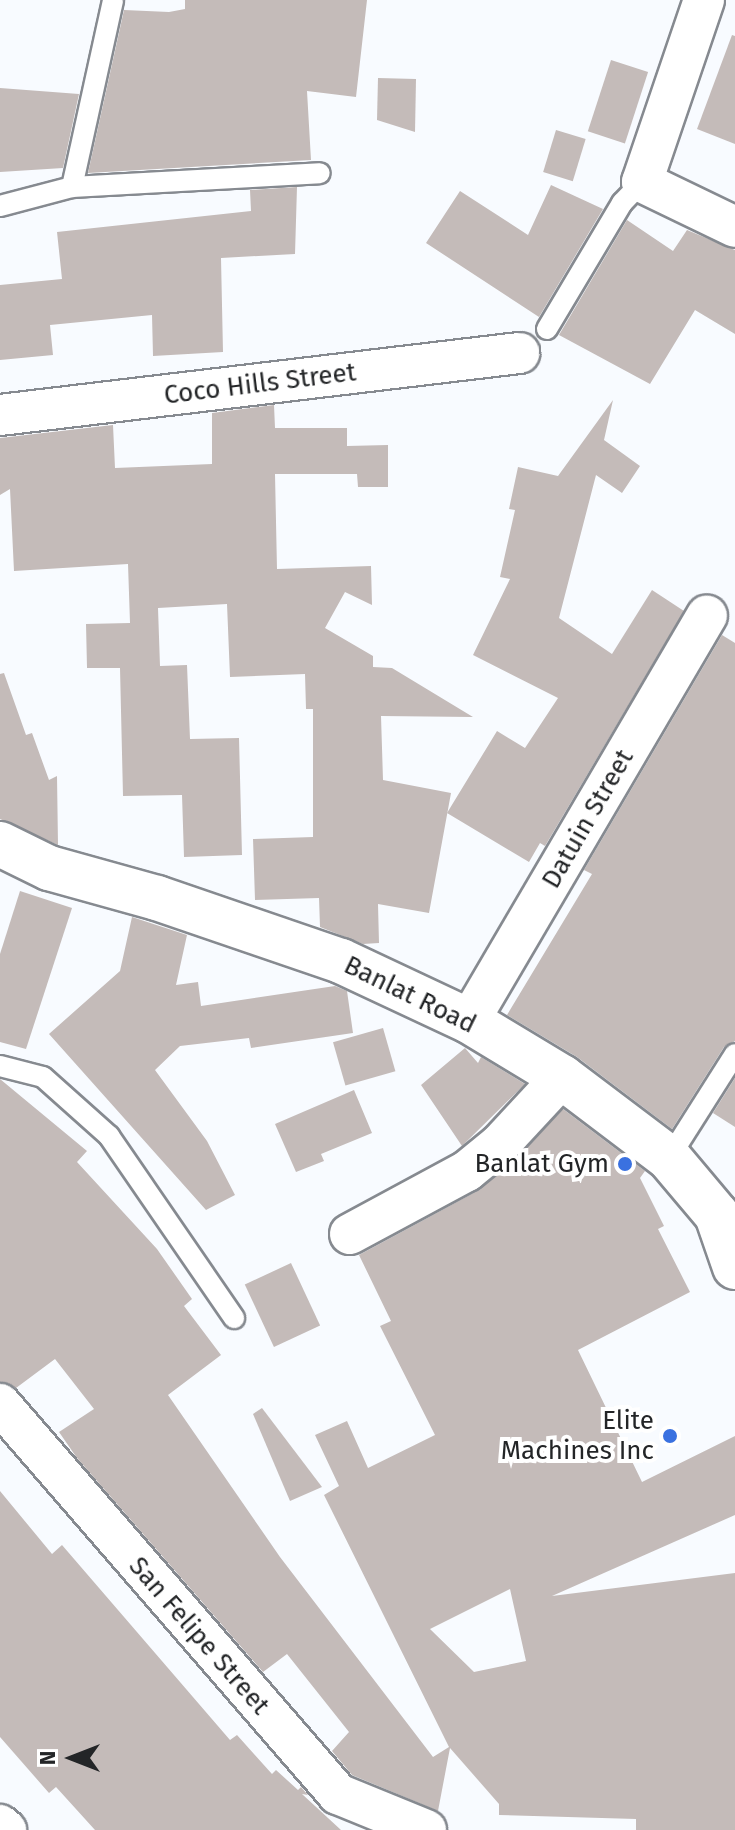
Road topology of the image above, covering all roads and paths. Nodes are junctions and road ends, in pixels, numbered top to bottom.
1 (113, 0) edge
2 (704, 0) edge
3 (320, 173) dead end
4 (642, 182) junction
5 (72, 187) junction
6 (0, 206) edge
7 (735, 227) edge
8 (533, 341) joint
9 (0, 415) edge
10 (707, 616) dead end
11 (0, 844) edge
12 (469, 1021) junction
13 (735, 1054) edge
14 (0, 1066) edge
15 (562, 1077) junction
16 (669, 1158) junction
17 (350, 1234) dead end
18 (735, 1267) edge
19 (234, 1318) dead end
20 (0, 1404) edge
21 (0, 1825) edge
22 (6, 1830) edge
23 (426, 1830) edge

1 - 5 lane
2 - 4 street
3 - 5 lane
4 - 7 street
4 - 8 lane
5 - 6 lane
8 - 9 street, Coco Hills Street
10 - 12 street, Datuin Street
11 - 12 street, Banlat Road
12 - 15 street, Banlat Road
13 - 16 lane
14 - 19 lane
15 - 16 street, Banlat Road
15 - 17 street
16 - 18 street, Banlat Road
20 - 23 street, San Felipe Street
21 - 22 street

